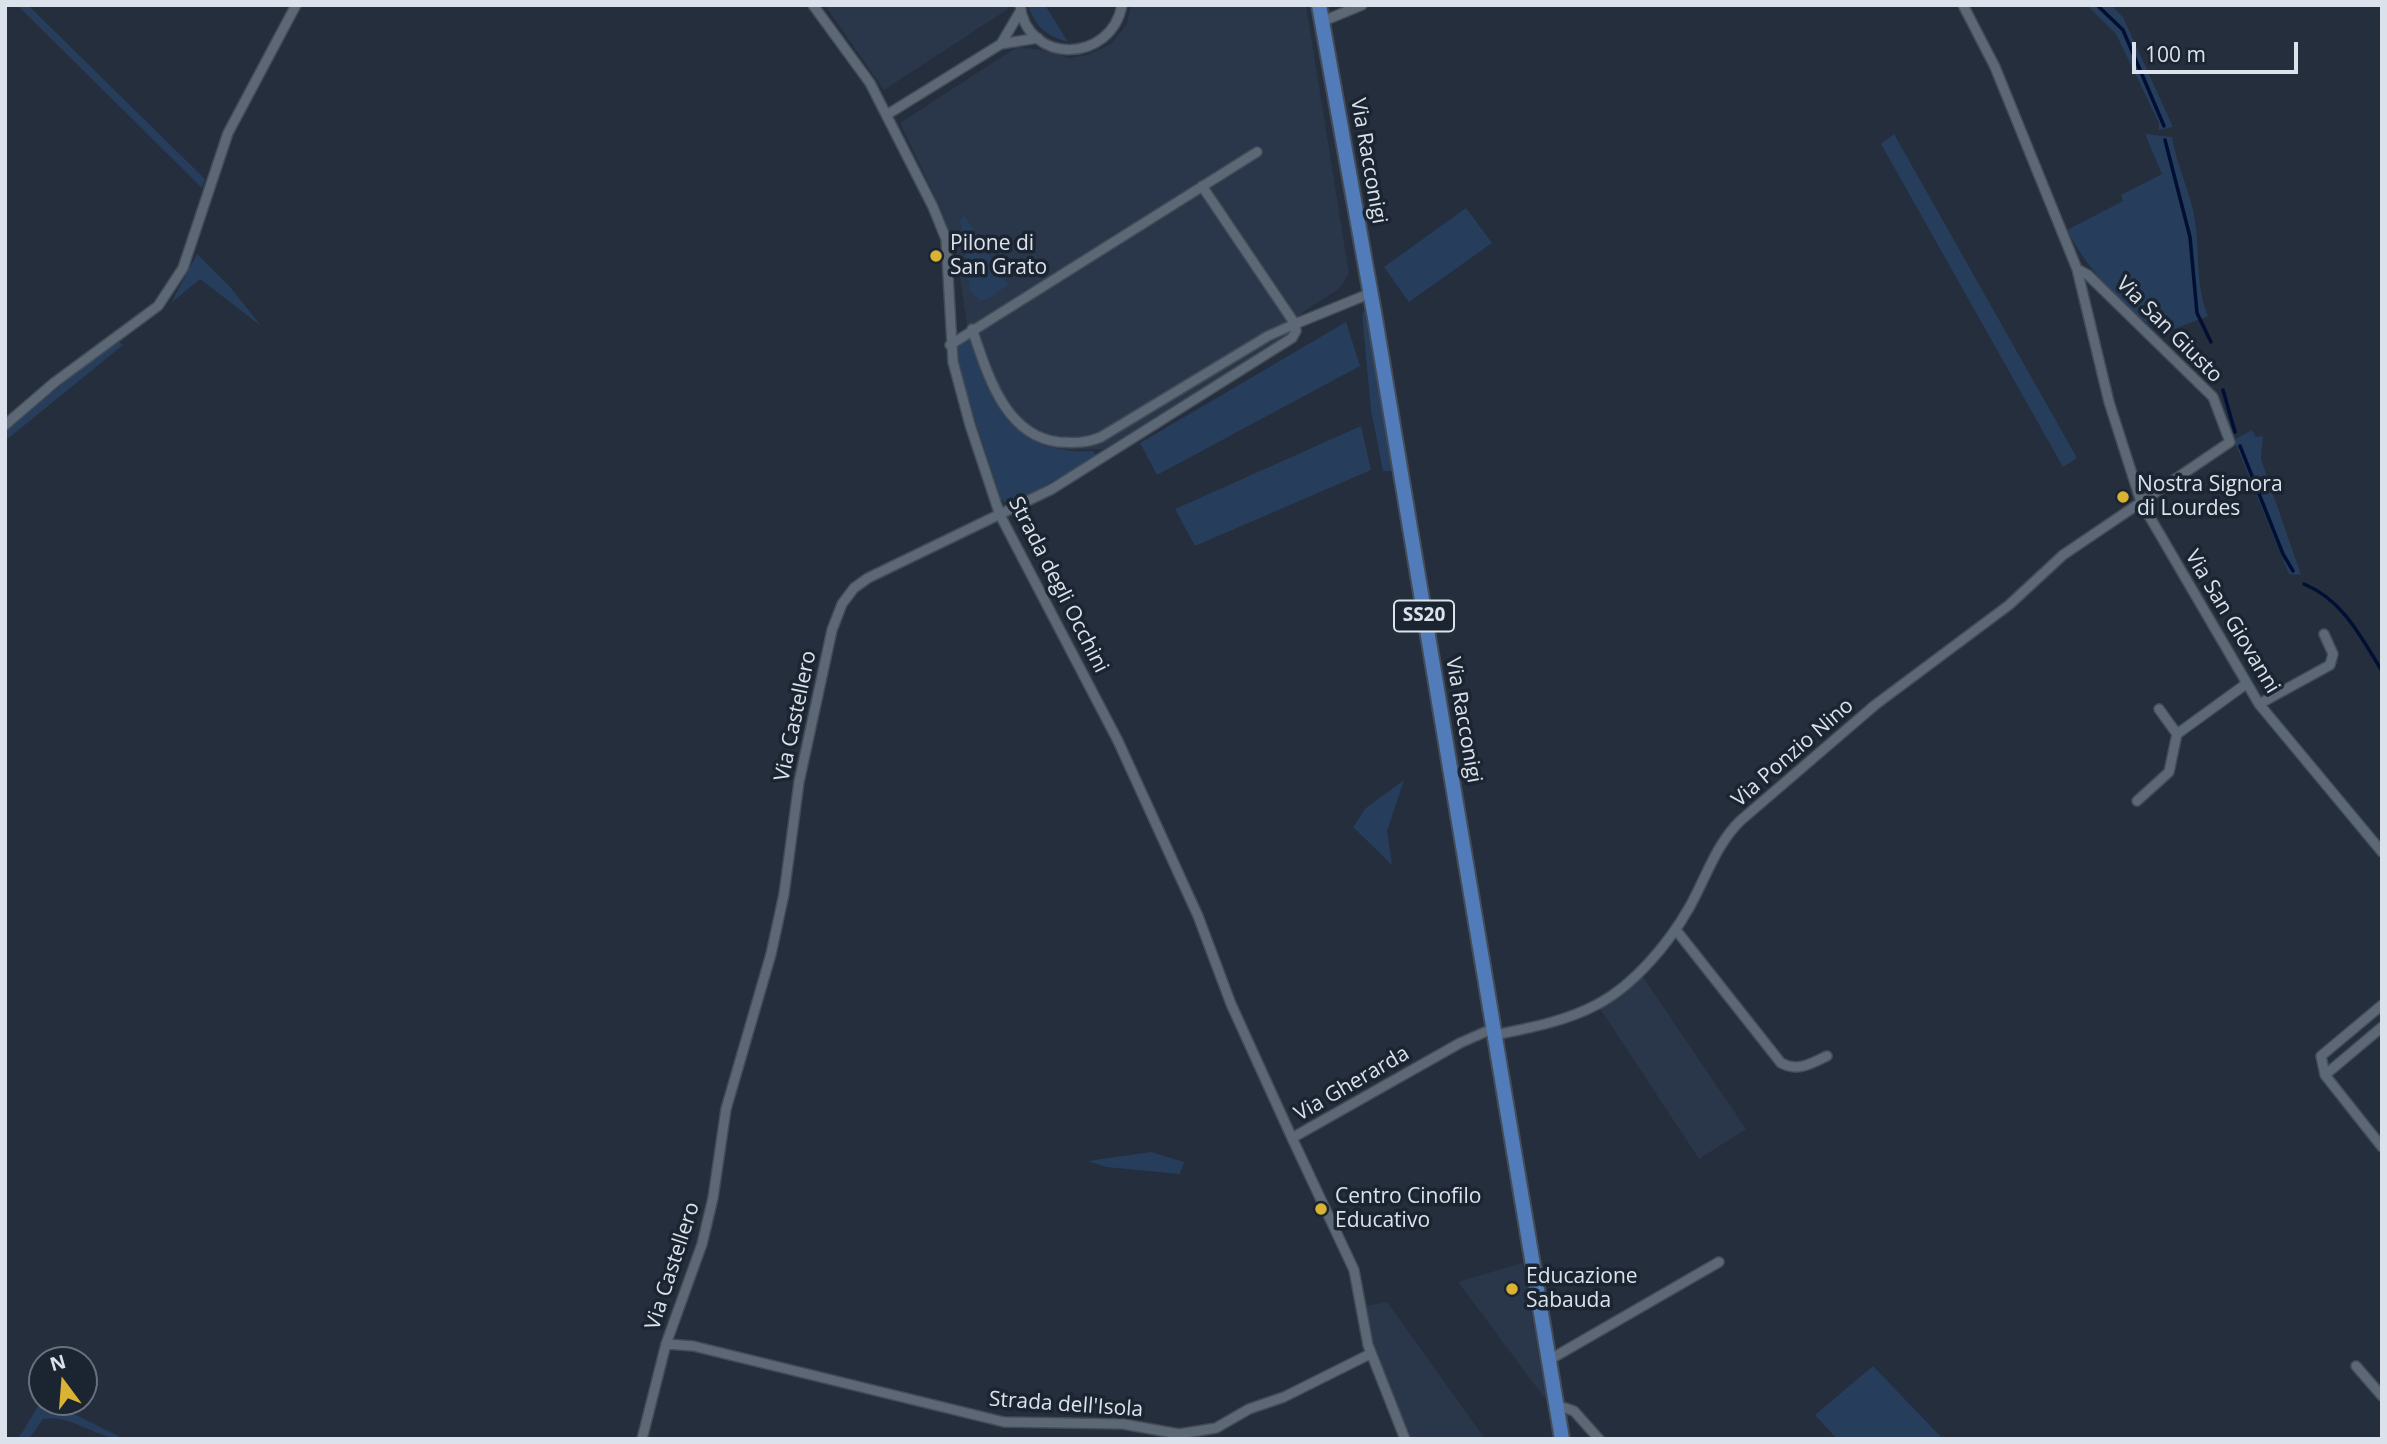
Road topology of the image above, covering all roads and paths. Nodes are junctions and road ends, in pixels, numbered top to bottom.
1 (296, 5) edge
2 (813, 5) edge
3 (1122, 5) edge
4 (1319, 5) edge
5 (1362, 5) edge
6 (1963, 5) edge
7 (1021, 8) edge
8 (1321, 22) junction
9 (1038, 38) junction
10 (1001, 44) junction
11 (888, 114) junction
12 (1257, 152) dead end
13 (1202, 186) junction
14 (2077, 269) junction
15 (1371, 293) junction
16 (1296, 324) junction
17 (972, 328) junction
18 (950, 345) junction
19 (5, 425) edge
20 (2141, 502) junction
21 (1000, 515) junction
22 (2324, 634) dead end
23 (2246, 684) junction
24 (2259, 704) junction
25 (2159, 709) dead end
26 (2177, 734) junction
27 (2137, 800) dead end
28 (2382, 852) edge
29 (1676, 930) junction
30 (2382, 1004) edge
31 (2382, 1027) edge
32 (1495, 1032) junction
33 (1827, 1056) dead end
34 (2325, 1075) junction
35 (1292, 1138) junction
36 (2382, 1147) edge
37 (1719, 1262) dead end
38 (666, 1343) junction
39 (1370, 1354) junction
40 (1549, 1360) junction
41 (2356, 1366) dead end
42 (2382, 1396) edge
43 (1556, 1405) junction
44 (642, 1439) edge
45 (1405, 1439) edge
46 (1562, 1439) edge
47 (1599, 1439) edge

1 - 19 street
2 - 11 street, Strada degli Occhini
3 - 9 street
4 - 8 main road, Via Racconigi / SS20
5 - 8 street
6 - 14 street, Via San Giovanni
7 - 9 street
7 - 10 street
8 - 15 main road, Via Racconigi / SS20
9 - 10 street
10 - 11 street
11 - 18 street, Strada degli Occhini
12 - 13 street
13 - 16 street
13 - 17 street
14 - 20 street, Via San Giovanni
14 - 20 street, Via San Giusto
15 - 16 street, Via Castellero
15 - 32 main road, Via Racconigi / SS20
16 - 17 street
16 - 21 street, Via Castellero
17 - 18 street
18 - 21 street, Strada degli Occhini
20 - 23 street, Via San Giovanni
20 - 29 street, Via Ponzio Nino
21 - 35 street, Strada degli Occhini
21 - 38 street, Via Castellero
22 - 24 street
23 - 24 street, Via San Giovanni
23 - 26 street
24 - 28 street, Via San Giovanni
25 - 26 street
26 - 27 street
29 - 32 street, Via Ponzio Nino
29 - 33 street
30 - 34 street
31 - 34 street
32 - 35 street, Via Gherarda
32 - 40 main road, Via Racconigi / SS20
34 - 36 street
35 - 39 street, Via Gherarda
37 - 40 street
38 - 39 street, Strada dell'Isola
38 - 44 street, Via Castellero
39 - 45 street, Via Gherarda
40 - 43 main road, Via Racconigi / SS20
41 - 42 street
43 - 46 main road, Via Racconigi / SS20
43 - 47 street

